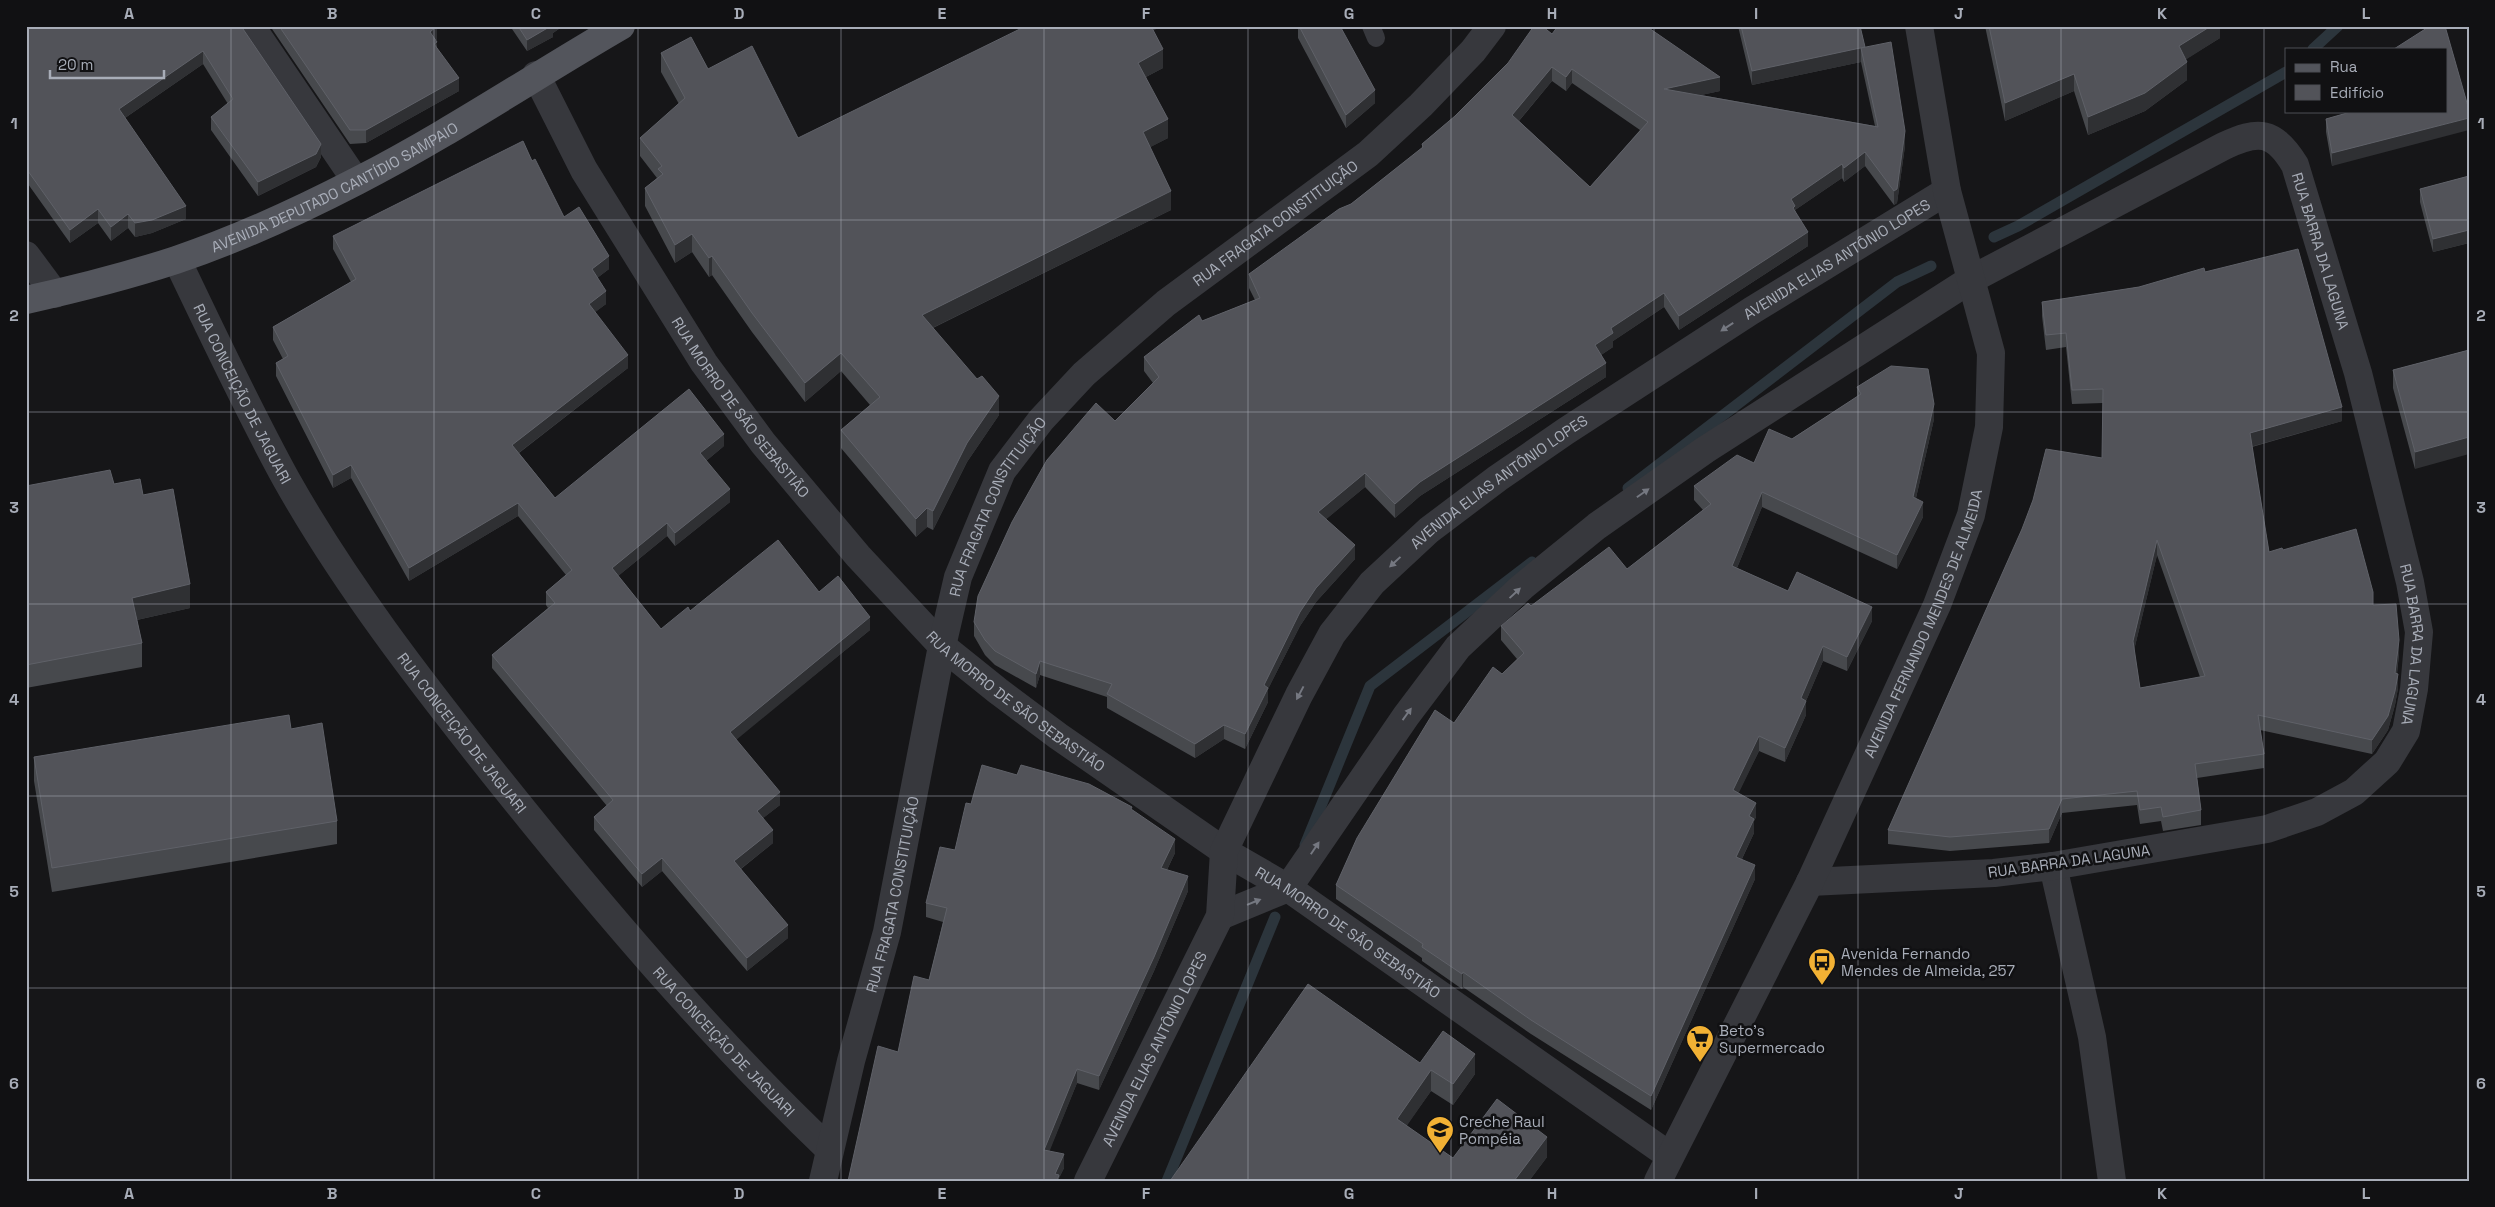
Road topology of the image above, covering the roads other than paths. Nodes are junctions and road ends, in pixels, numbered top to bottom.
1 (250, 26) edge
2 (621, 26) edge
3 (1492, 26) edge
4 (1919, 26) edge
5 (536, 75) junction
6 (356, 181) junction
7 (1947, 192) junction
8 (26, 255) edge
9 (177, 260) junction
10 (1970, 280) junction
11 (55, 294) junction
12 (26, 300) edge
13 (942, 646) junction
14 (1224, 851) junction
15 (2054, 866) junction
16 (1810, 882) junction
17 (1288, 888) junction
18 (1220, 916) junction
19 (829, 1149) junction
20 (1670, 1156) junction
21 (822, 1181) edge
22 (1088, 1181) edge
23 (1658, 1181) edge
24 (2112, 1181) edge

1 - 6 street
2 - 5 main road, AVENIDA DEPUTADO CANTÍDIO SAMPAIO
3 - 13 street, RUA FRAGATA CONSTITUIÇÃO
4 - 7 street, AVENIDA FERNANDO MENDES DE ALMEIDA
5 - 6 main road, AVENIDA DEPUTADO CANTÍDIO SAMPAIO
5 - 13 street, RUA MORRO DE SÃO SEBASTIÃO
6 - 9 main road, AVENIDA DEPUTADO CANTÍDIO SAMPAIO
7 - 10 street, AVENIDA FERNANDO MENDES DE ALMEIDA
7 -> 14 street, AVENIDA ELIAS ANTÔNIO LOPES
8 - 11 street
9 - 11 main road, AVENIDA DEPUTADO CANTÍDIO SAMPAIO
9 - 19 street, RUA CONCEIÇÃO DE JAGUARI
10 - 15 street, RUA BARRA DA LAGUNA
10 - 16 street, AVENIDA FERNANDO MENDES DE ALMEIDA
17 -> 10 street
11 - 12 main road, AVENIDA DEPUTADO CANTÍDIO SAMPAIO
13 - 14 street, RUA MORRO DE SÃO SEBASTIÃO
13 - 19 street, RUA FRAGATA CONSTITUIÇÃO
14 - 17 street, RUA MORRO DE SÃO SEBASTIÃO
14 - 18 street, AVENIDA ELIAS ANTÔNIO LOPES
15 - 16 street, RUA BARRA DA LAGUNA
15 - 24 street
16 - 20 street, AVENIDA FERNANDO MENDES DE ALMEIDA
18 -> 17 street
17 - 20 street, RUA MORRO DE SÃO SEBASTIÃO
18 - 22 street, AVENIDA ELIAS ANTÔNIO LOPES
19 - 21 street, RUA FRAGATA CONSTITUIÇÃO
20 - 23 street, AVENIDA FERNANDO MENDES DE ALMEIDA

